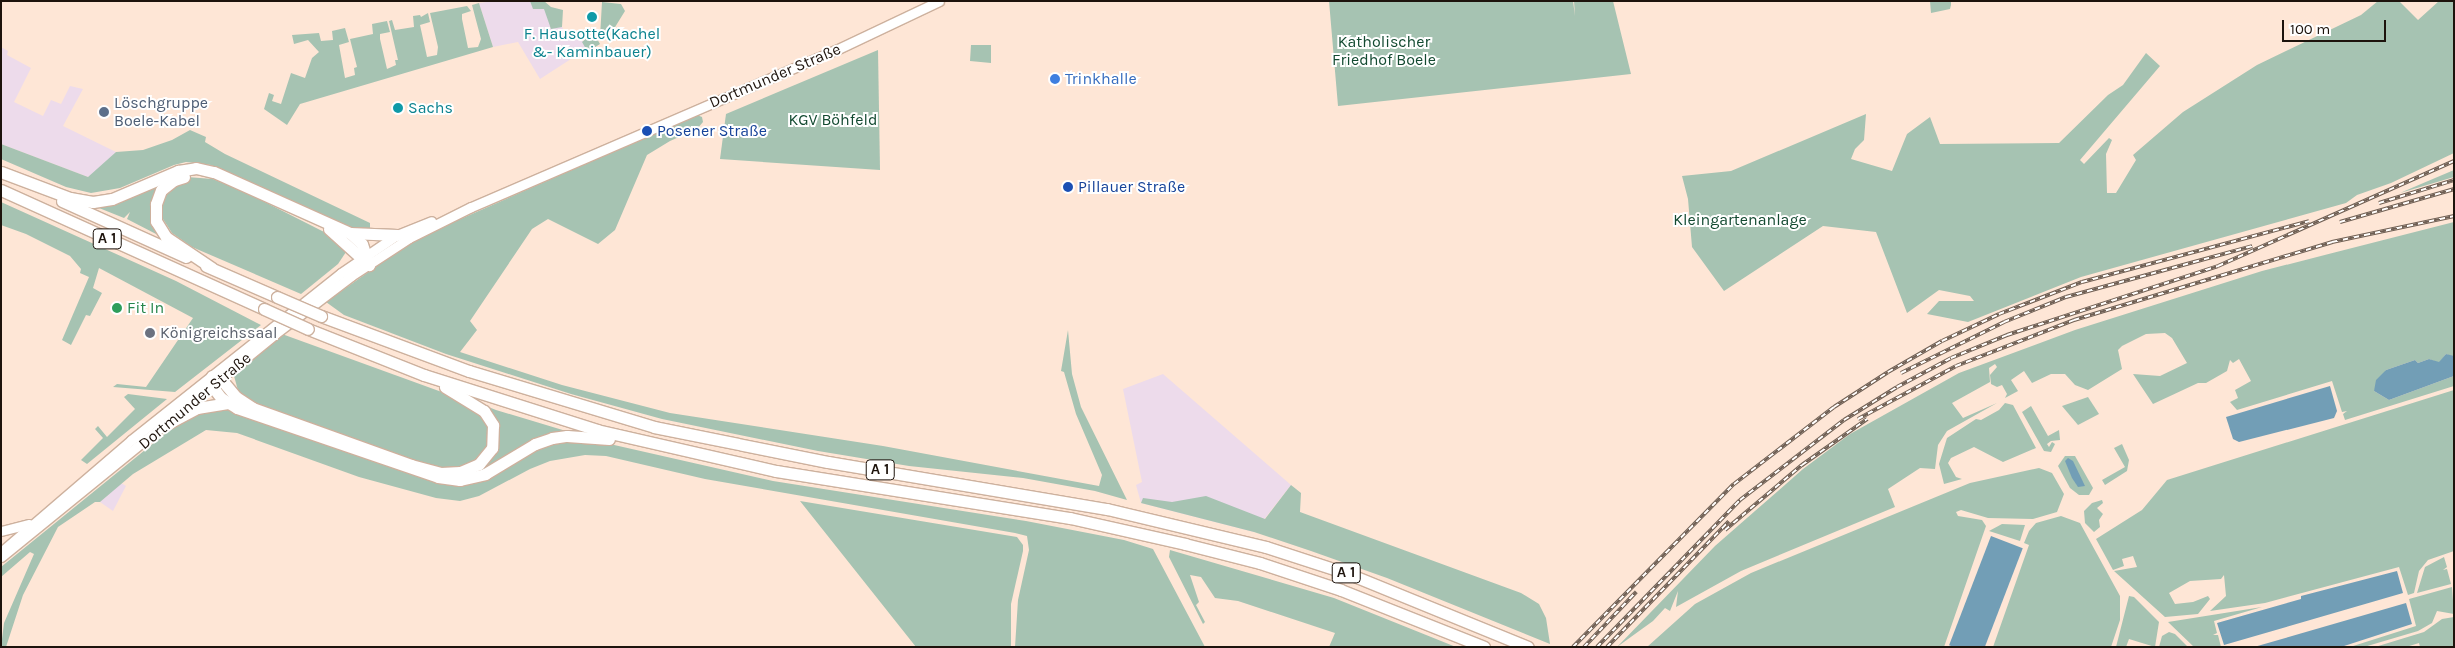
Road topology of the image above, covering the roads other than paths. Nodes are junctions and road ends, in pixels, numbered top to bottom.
1 (939, 1) edge
2 (1, 172) edge
3 (1, 190) edge
4 (471, 207) junction
5 (350, 233) junction
6 (397, 236) junction
7 (365, 259) junction
8 (212, 268) junction
9 (424, 375) junction
10 (215, 380) junction
11 (228, 403) junction
12 (169, 423) junction
13 (657, 445) junction
14 (38, 519) junction
15 (1, 531) edge
16 (1, 552) edge
17 (1, 557) edge
18 (1524, 645) edge
19 (1484, 647) edge

1 - 4 main road, Dortmunder Straße
2 - 5 highway
2 - 8 highway, A 1
3 - 9 highway, A 1, bridge
4 - 6 main road, Dortmunder Straße
4 - 7 main road, Dortmunder Straße
5 - 6 highway
5 - 7 highway
6 - 7 main road, Dortmunder Straße
7 - 8 highway
7 - 10 main road, Dortmunder Straße
8 - 18 highway, A 1, bridge
9 - 10 highway
9 - 13 highway, A 1
10 - 11 highway
10 - 12 main road, Dortmunder Straße
10 - 14 main road, Dortmunder Straße
11 - 12 highway
11 - 13 highway
12 - 17 main road, Dortmunder Straße
13 - 19 highway, A 1
14 - 15 main road
14 - 16 main road, Dortmunder Straße

